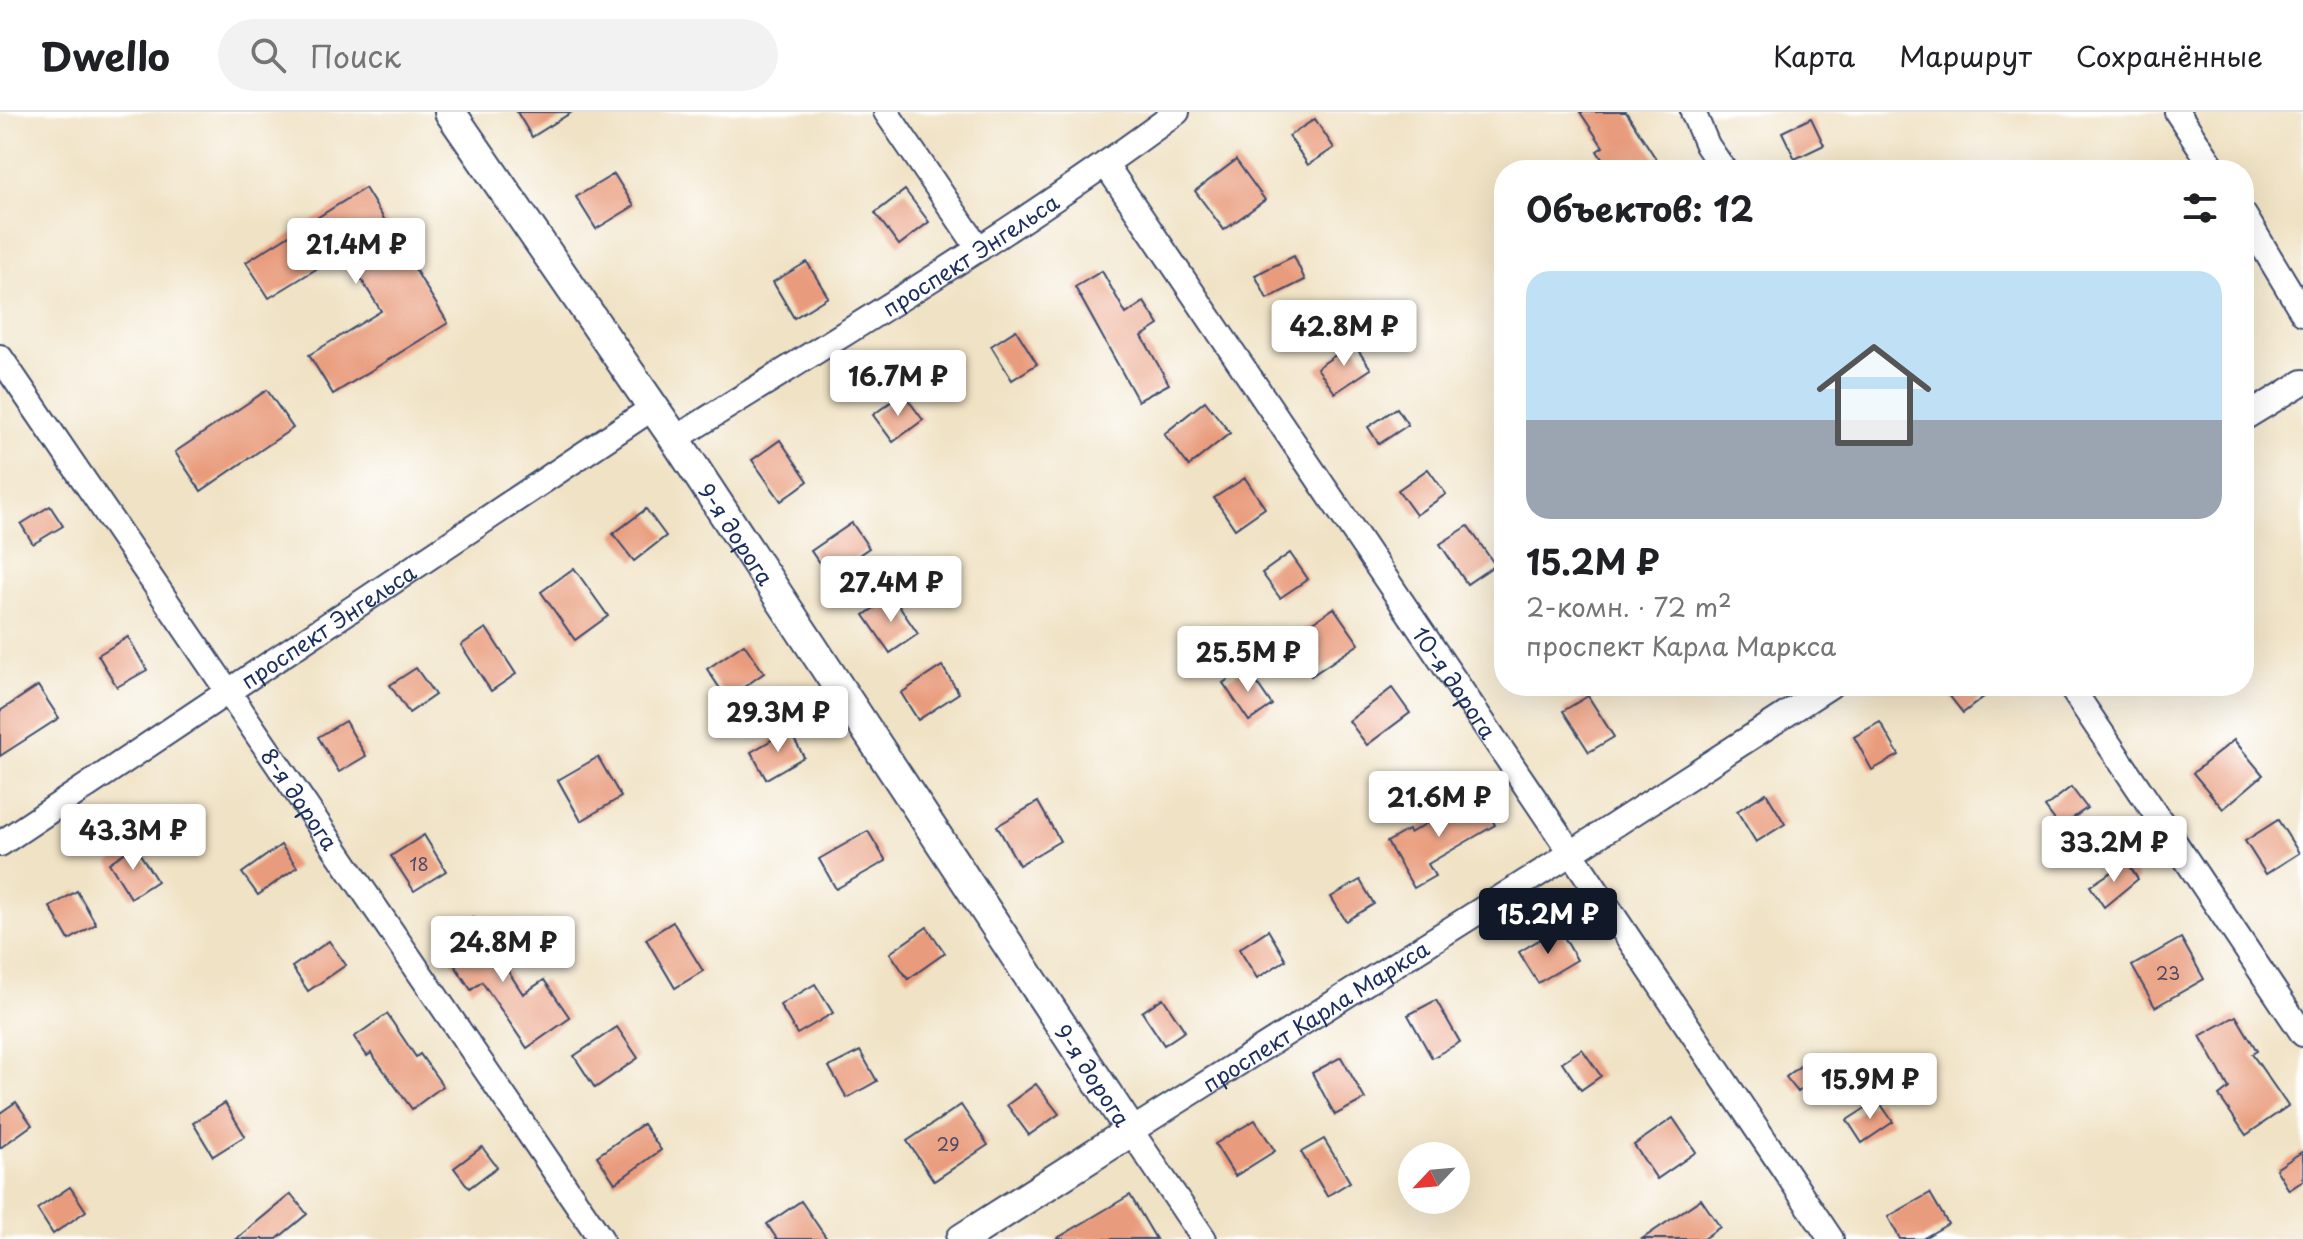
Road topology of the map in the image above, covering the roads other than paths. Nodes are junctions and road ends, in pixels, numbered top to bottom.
1 (450, 112) edge
2 (886, 112) edge
3 (1177, 112) edge
4 (1693, 112) edge
5 (2177, 112) edge
6 (1717, 160) edge
7 (2208, 160) edge
8 (1106, 165) junction
9 (2254, 232) edge
10 (979, 249) junction
11 (2303, 313) edge
12 (0, 357) edge
13 (2303, 382) edge
14 (654, 407) junction
15 (2254, 412) edge
16 (675, 439) junction
17 (226, 692) junction
18 (1815, 696) edge
19 (2077, 696) edge
20 (0, 844) edge
21 (1573, 852) junction
22 (2303, 1034) edge
23 (1131, 1131) junction
24 (601, 1239) edge
25 (962, 1239) edge
26 (1204, 1239) edge
27 (1831, 1239) edge

1 - 14 street, 9-я дорога
2 - 10 street
3 - 8 street, проспект Энгельса
4 - 6 street
5 - 7 street
8 - 10 street, проспект Энгельса
8 - 21 street, 10-я дорога
9 - 11 street
10 - 16 street, проспект Энгельса
12 - 17 street, 8-я дорога
13 - 15 street
14 - 16 street, 9-я дорога
14 - 17 street, проспект Энгельса
16 - 23 street, 9-я дорога
17 - 20 street, проспект Энгельса
17 - 24 street, 8-я дорога
18 - 21 street, проспект Карла Маркса
19 - 22 street
21 - 23 street, проспект Карла Маркса
21 - 27 street, 10-я дорога
23 - 25 street, проспект Карла Маркса
23 - 26 street, 9-я дорога

